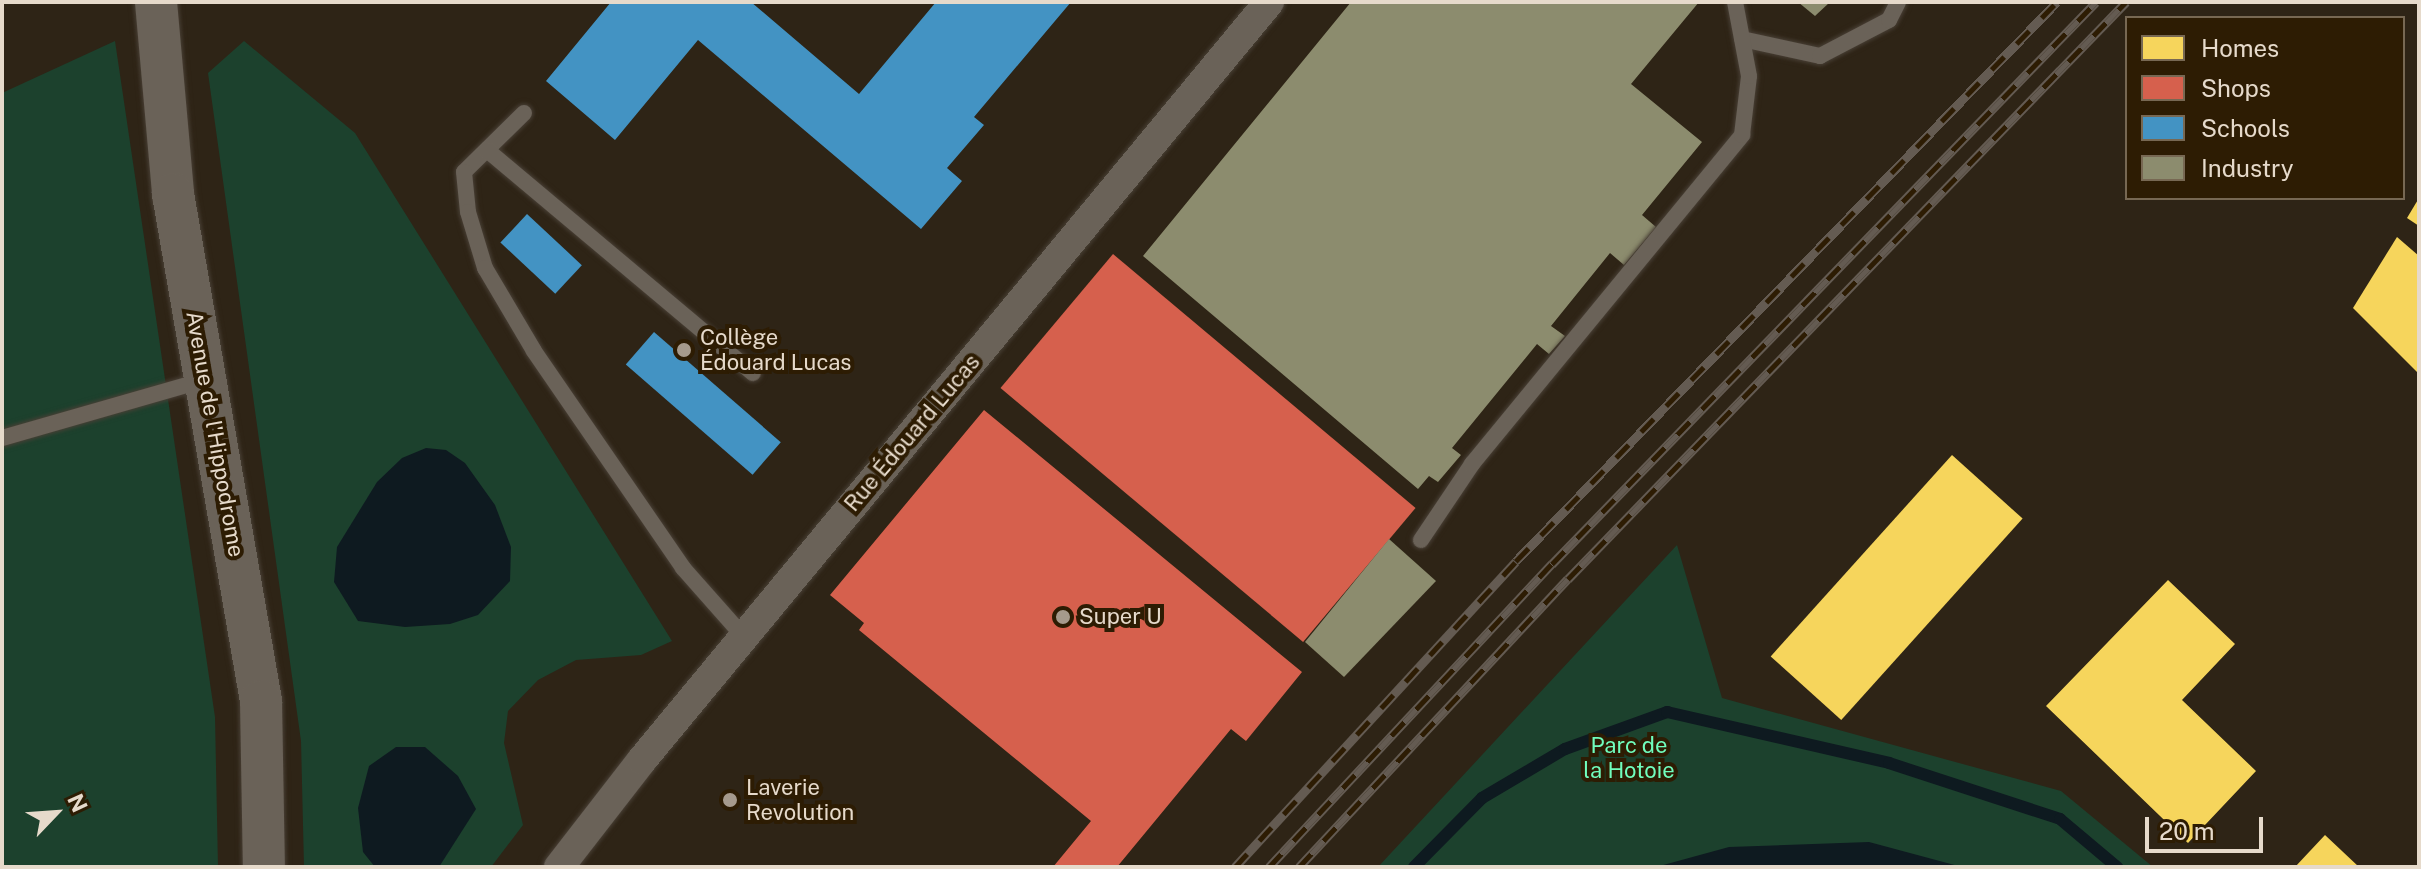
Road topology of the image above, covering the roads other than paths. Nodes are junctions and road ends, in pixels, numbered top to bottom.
1 (156, 2) edge
2 (1269, 2) edge
3 (1735, 2) edge
4 (1898, 2) edge
5 (1742, 39) junction
6 (524, 113) dead end
7 (487, 150) junction
8 (753, 373) dead end
9 (205, 380) junction
10 (2, 438) edge
11 (1421, 540) dead end
12 (744, 637) junction
13 (264, 867) edge
14 (559, 867) edge

1 - 9 main road, Avenue de l'Hippodrome
2 - 12 street, Rue Édouard Lucas
3 - 5 lane
4 - 5 lane
5 - 11 lane
6 - 7 lane
7 - 8 lane
7 - 12 lane
9 - 10 lane
9 - 13 main road, Avenue de l'Hippodrome
12 - 14 street, Rue Édouard Lucas

